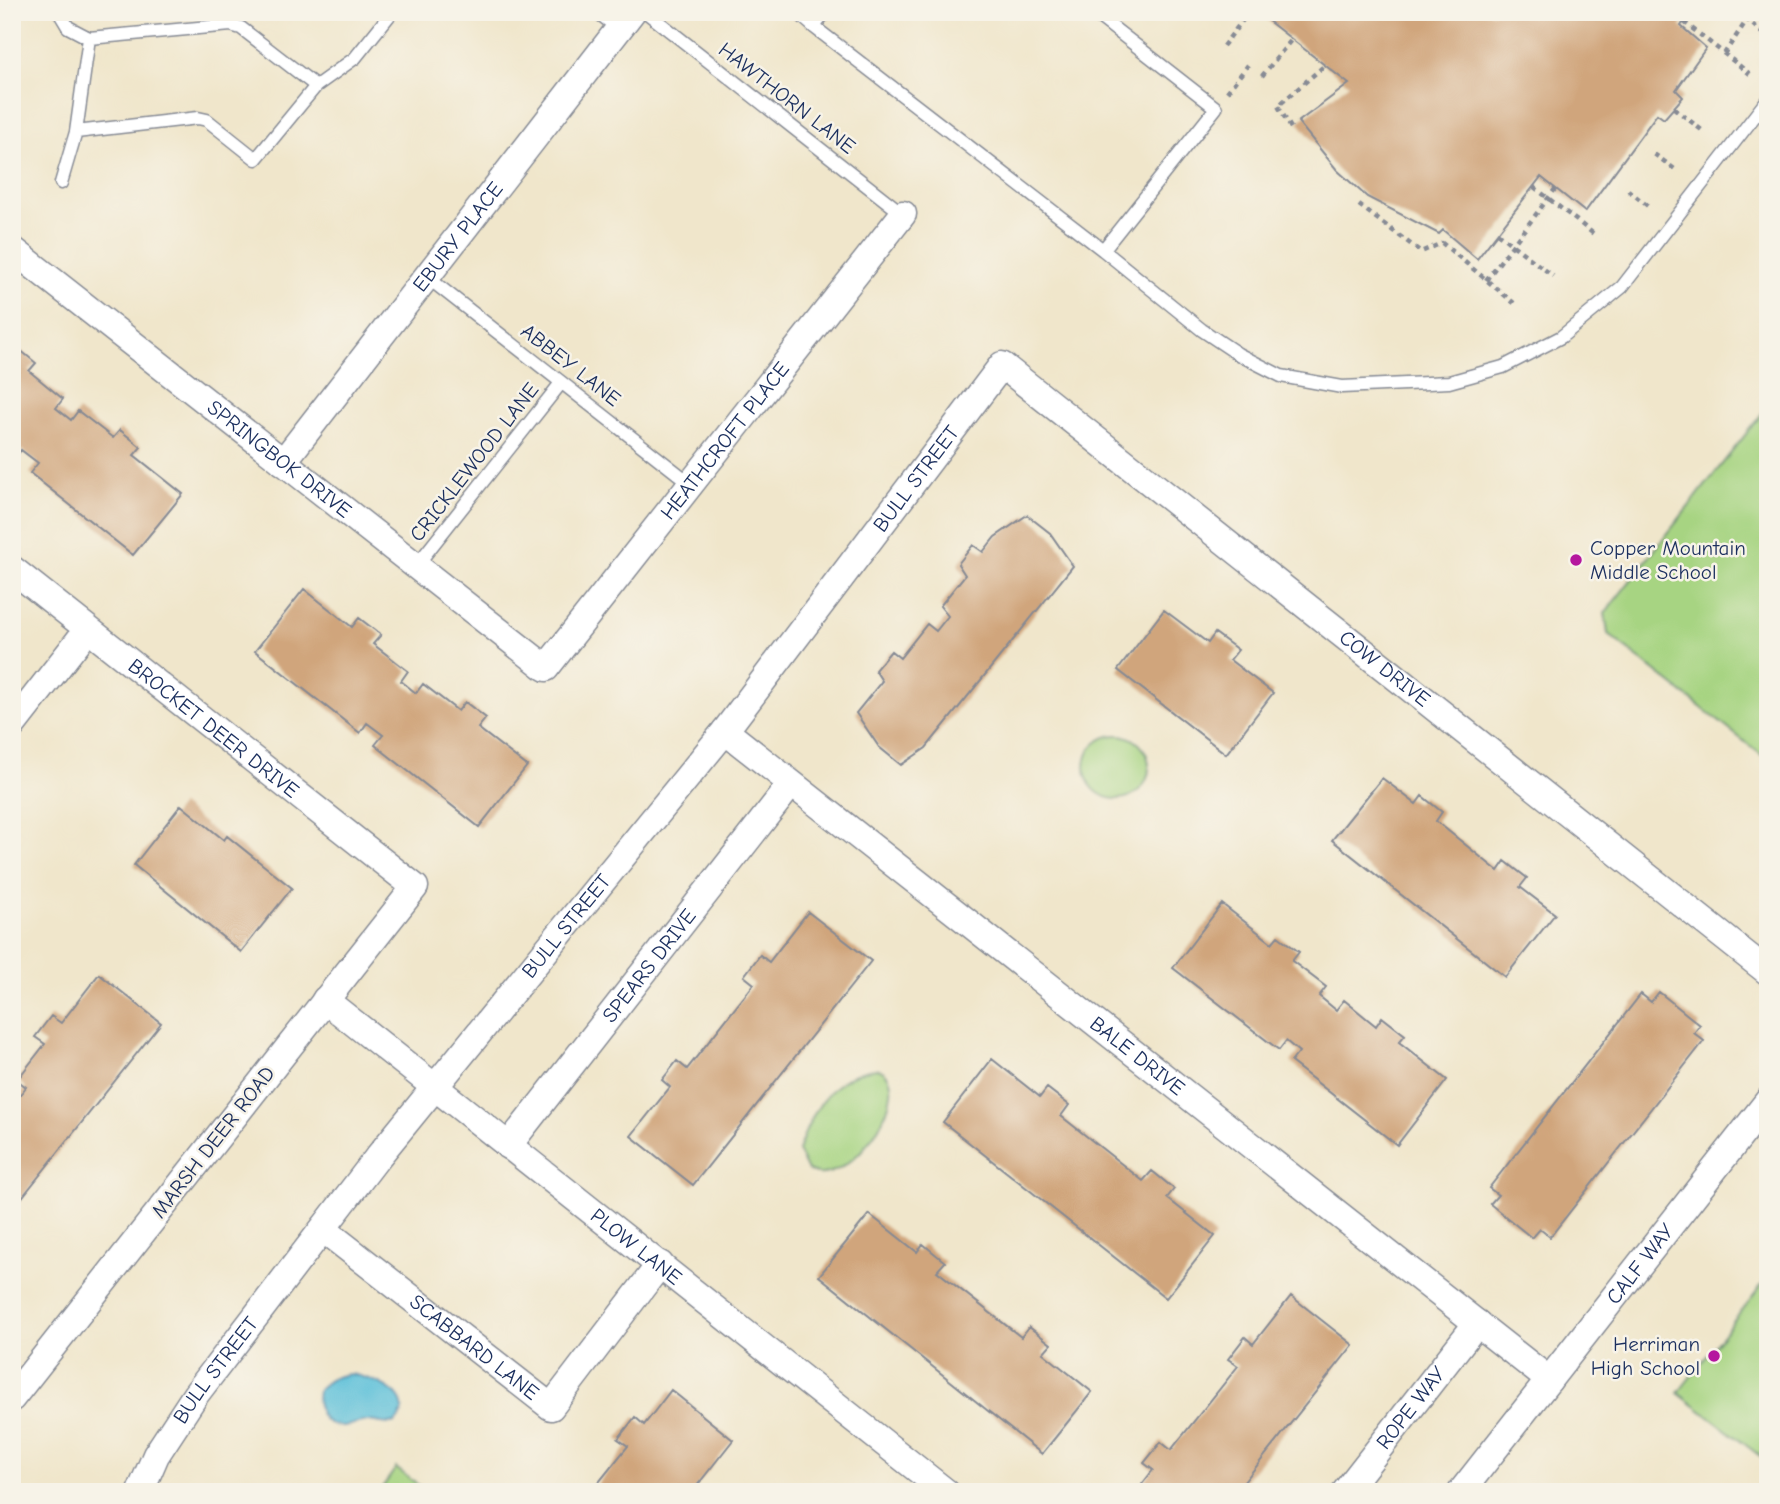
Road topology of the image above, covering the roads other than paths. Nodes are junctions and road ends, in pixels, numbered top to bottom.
1 (59, 12) edge
2 (392, 12) edge
3 (597, 12) edge
4 (646, 12) edge
5 (797, 12) edge
6 (825, 12) edge
7 (1093, 12) edge
8 (626, 21) edge
9 (814, 27) junction
10 (89, 38) junction
11 (316, 86) junction
12 (1768, 99) edge
13 (76, 132) junction
14 (61, 183) dead end
15 (903, 214) joint
16 (12, 249) edge
17 (1103, 250) junction
18 (427, 277) junction
19 (1002, 365) joint
20 (561, 383) junction
21 (283, 462) junction
22 (691, 484) junction
23 (416, 566) junction
24 (12, 569) edge
25 (87, 630) junction
26 (547, 668) joint
27 (12, 726) edge
28 (724, 731) junction
29 (791, 784) junction
30 (415, 887) joint
31 (1768, 972) edge
32 (325, 1000) junction
33 (436, 1088) junction
34 (1768, 1101) edge
35 (508, 1146) junction
36 (323, 1229) junction
37 (660, 1264) junction
38 (1477, 1323) junction
39 (1549, 1380) junction
40 (12, 1398) edge
41 (140, 1492) edge
42 (946, 1492) edge
43 (1345, 1492) edge
44 (1461, 1492) edge

1 - 10 lane
2 - 11 lane
3 - 8 lane
4 - 15 lane, HAWTHORN LANE
5 - 9 lane
6 - 9 lane
7 - 17 lane
8 - 18 street, EBURY PLACE
9 - 17 lane
10 - 11 lane
10 - 13 lane
11 - 13 lane
12 - 17 lane
13 - 14 lane
15 - 22 street, HEATHCROFT PLACE
16 - 21 street, SPRINGBOK DRIVE
18 - 20 lane, ABBEY LANE
18 - 21 street, EBURY PLACE
19 - 28 street, BULL STREET
19 - 31 street, COW DRIVE
20 - 22 lane, ABBEY LANE
20 - 23 lane, CRICKLEWOOD LANE
21 - 23 street, SPRINGBOK DRIVE
22 - 26 street, HEATHCROFT PLACE
23 - 26 street, SPRINGBOK DRIVE
24 - 25 street, BROCKET DEER DRIVE
25 - 27 street
25 - 30 street, BROCKET DEER DRIVE
28 - 29 street, BALE DRIVE
28 - 33 street, BULL STREET
29 - 35 street, SPEARS DRIVE
29 - 38 street, BALE DRIVE
30 - 32 street, MARSH DEER ROAD
32 - 33 street, PLOW LANE
32 - 40 street, MARSH DEER ROAD
33 - 35 street, PLOW LANE
33 - 36 street, BULL STREET
34 - 39 street, CALF WAY
35 - 37 street, PLOW LANE
36 - 37 street, SCABBARD LANE
36 - 41 street, BULL STREET
37 - 42 street, PLOW LANE
38 - 39 street, BALE DRIVE
38 - 43 street, ROPE WAY
39 - 44 street, CALF WAY

